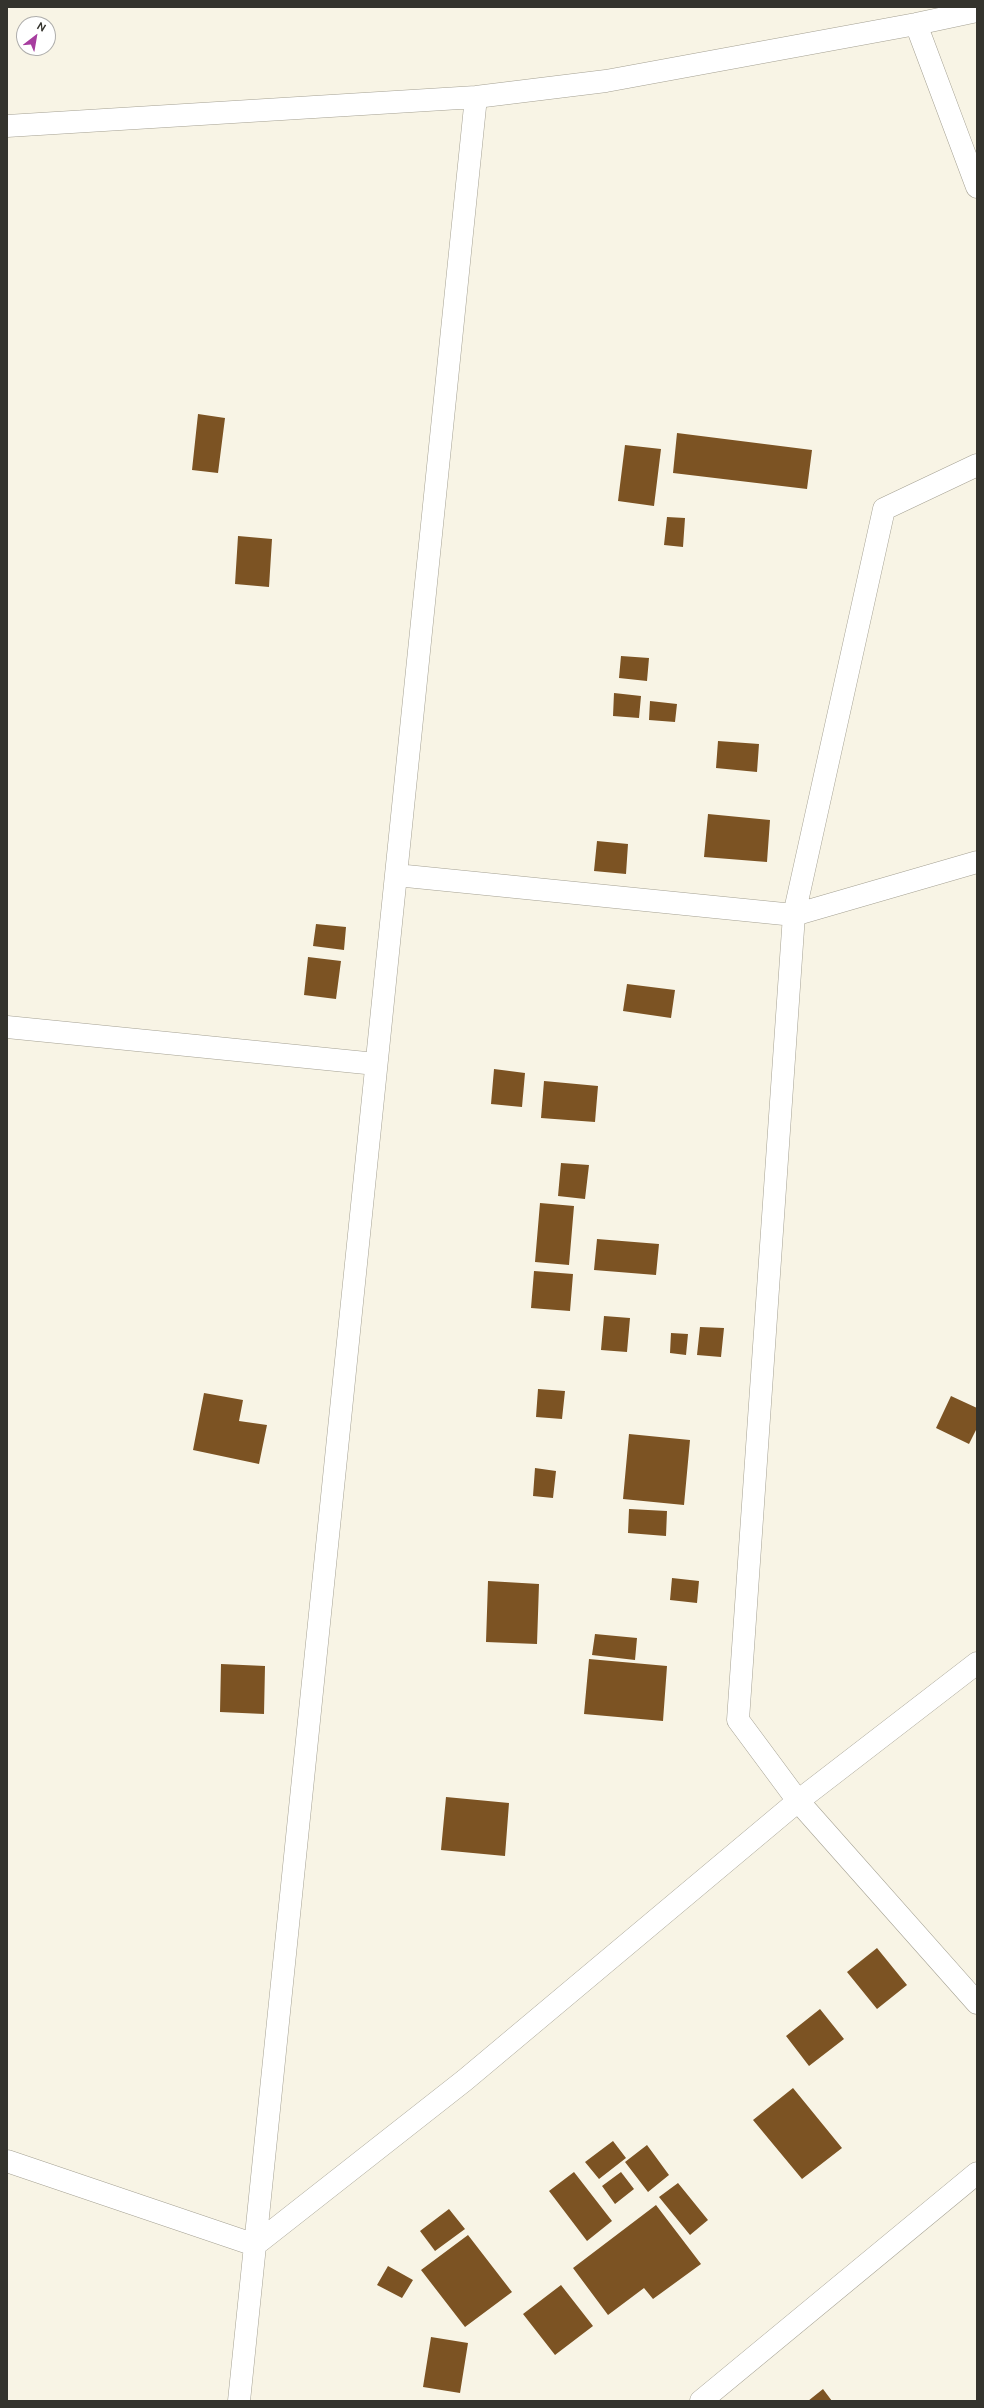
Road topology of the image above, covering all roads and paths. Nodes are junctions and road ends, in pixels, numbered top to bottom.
1 (977, 11) edge
2 (916, 24) junction
3 (476, 97) junction
4 (7, 126) edge
5 (977, 187) edge
6 (977, 465) edge
7 (977, 862) edge
8 (396, 875) junction
9 (794, 915) junction
10 (7, 1027) edge
11 (376, 1064) junction
12 (977, 1663) edge
13 (798, 1801) junction
14 (977, 2003) edge
15 (7, 2161) edge
16 (977, 2173) edge
17 (255, 2245) junction
18 (239, 2401) edge
19 (701, 2401) edge

1 - 2 street
2 - 3 street
2 - 5 street
3 - 4 street
3 - 8 street
6 - 9 street
7 - 9 street
8 - 9 street
8 - 11 street
9 - 13 street
10 - 11 street
11 - 17 street
12 - 13 street
13 - 14 street
13 - 17 street
15 - 17 street
16 - 19 street
17 - 18 street

